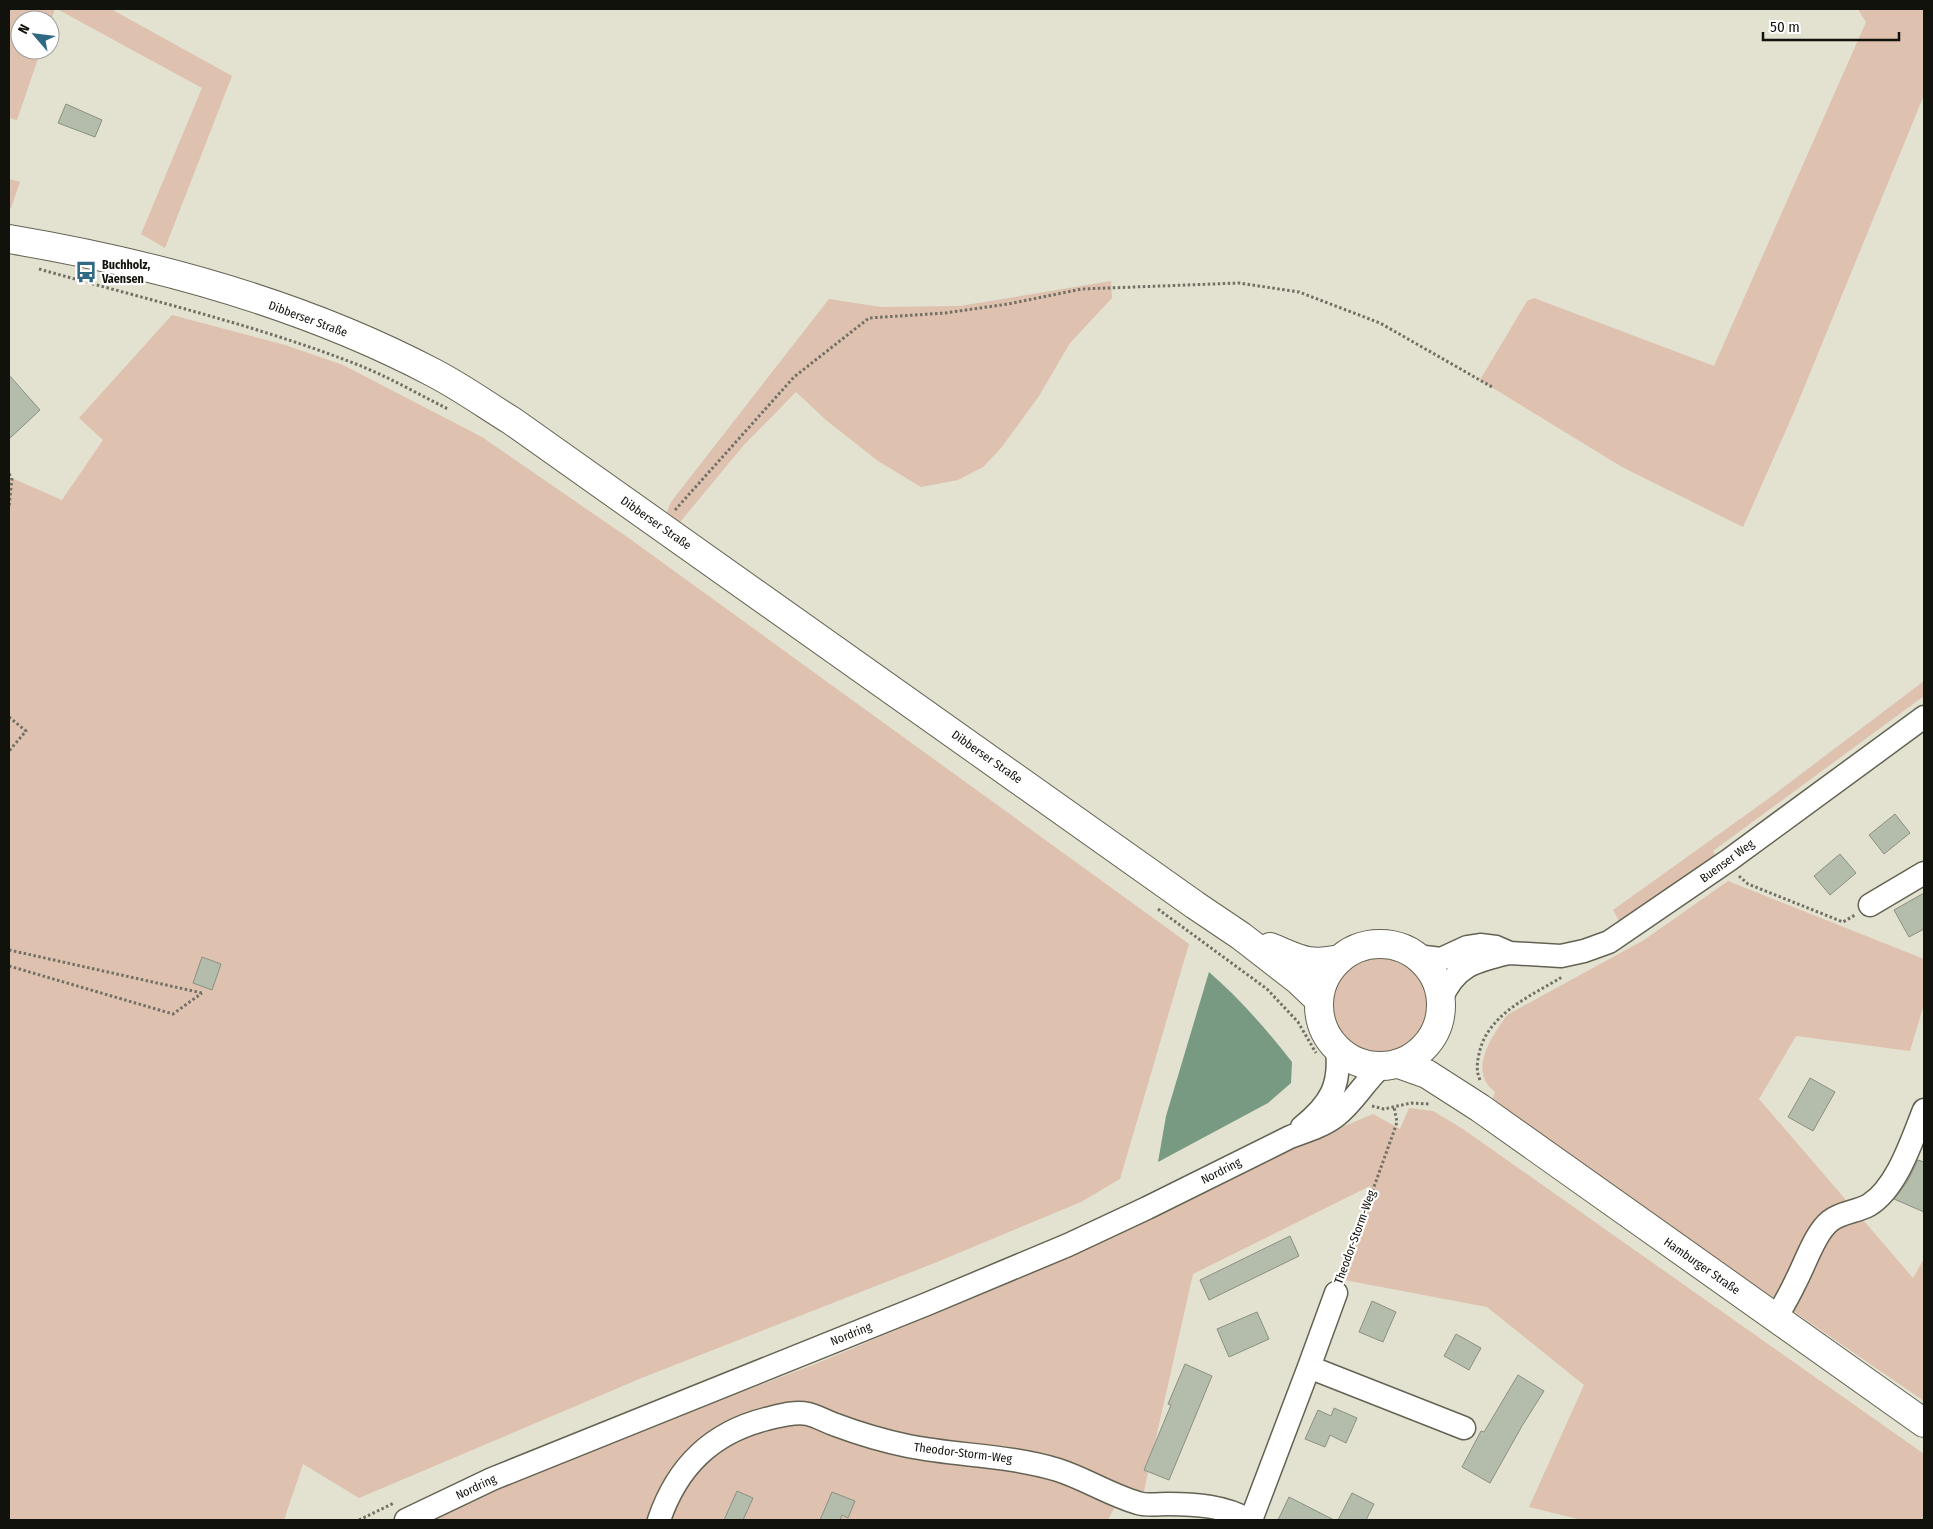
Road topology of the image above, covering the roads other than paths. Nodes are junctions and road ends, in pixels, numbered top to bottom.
1 (9, 238) edge
2 (1924, 717) edge
3 (1924, 873) edge
4 (1870, 905) road end
5 (1241, 936) junction
6 (1510, 953) junction
7 (1416, 956) junction
8 (1340, 959) junction
9 (1441, 999) junction
10 (1320, 1000) junction
11 (1434, 1034) junction
12 (1328, 1054) junction
13 (1390, 1065) junction
14 (1482, 1097) junction
15 (1924, 1110) edge
16 (1290, 1137) junction
17 (1336, 1293) road end
18 (1776, 1318) junction
19 (1309, 1367) junction
20 (1924, 1423) edge
21 (1464, 1428) dead end
22 (403, 1510) edge
23 (659, 1520) edge
24 (1250, 1520) edge

1 - 5 main road, Dibberser Straße
2 - 6 street, Buenser Weg
3 - 4 street
5 - 8 main road, Dibberser Straße
5 - 10 main road, Dibberser Straße
6 - 7 street, Buenser Weg
6 - 9 street, Buenser Weg
7 - 8 main road
7 - 9 main road
8 - 10 main road
9 - 11 main road
10 - 12 main road
11 - 13 main road
11 - 14 main road, Hamburger Straße
12 - 13 main road
12 - 16 street, Nordring
13 - 14 main road, Hamburger Straße
13 - 16 street, Nordring
14 - 18 main road, Hamburger Straße
15 - 18 street
16 - 22 street, Nordring
17 - 19 street, Theodor-Storm-Weg
18 - 20 main road, Hamburger Straße
19 - 21 street
19 - 24 street, Theodor-Storm-Weg
23 - 24 street, Theodor-Storm-Weg

